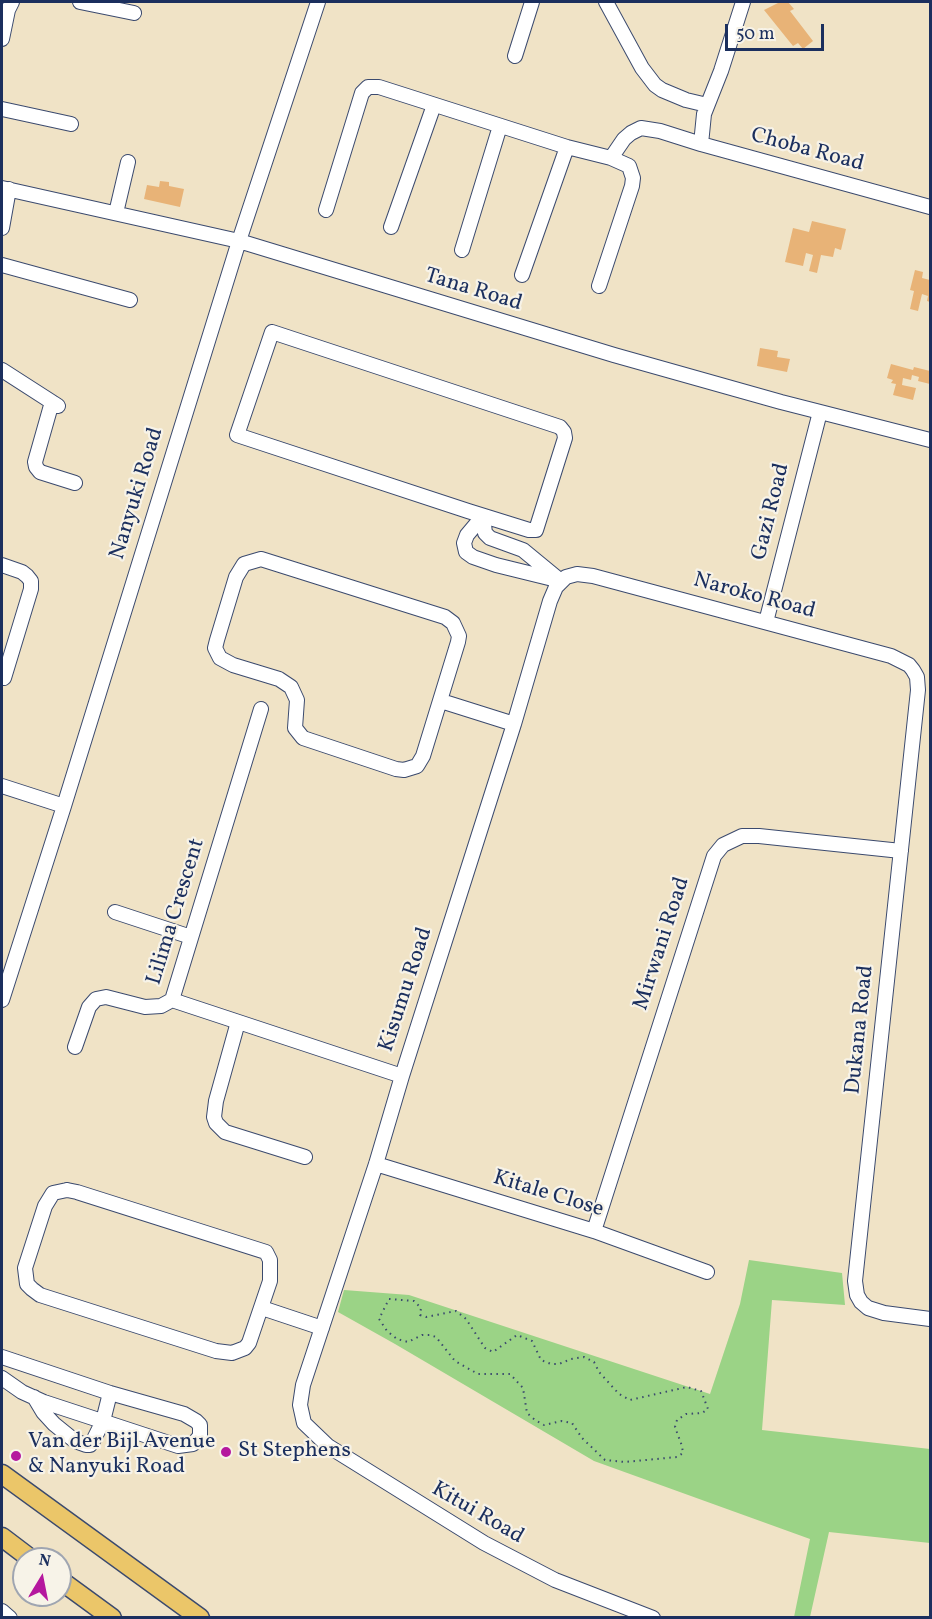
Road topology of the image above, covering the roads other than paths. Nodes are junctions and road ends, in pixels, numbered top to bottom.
1 (12, 2) edge
2 (80, 2) edge
3 (318, 2) edge
4 (532, 2) edge
5 (606, 2) edge
6 (743, 2) edge
7 (134, 13) dead end
8 (2, 39) edge
9 (515, 56) dead end
10 (434, 105) junction
11 (2, 109) edge
12 (705, 110) junction
13 (71, 124) dead end
14 (500, 126) junction
15 (701, 144) junction
16 (567, 147) junction
17 (611, 158) junction
18 (128, 162) dead end
19 (5, 188) edge
20 (930, 207) edge
21 (326, 210) dead end
22 (116, 213) junction
23 (392, 227) dead end
24 (2, 228) edge
25 (239, 241) junction
26 (462, 250) dead end
27 (2, 265) edge
28 (522, 275) dead end
29 (599, 286) dead end
30 (130, 300) dead end
31 (2, 370) edge
32 (820, 412) junction
33 (930, 440) edge
34 (75, 483) dead end
35 (483, 516) junction
36 (530, 555) junction
37 (2, 565) edge
38 (525, 572) junction
39 (561, 581) junction
40 (766, 622) junction
41 (3, 678) dead end
42 (918, 690) joint
43 (441, 701) junction
44 (261, 709) dead end
45 (514, 724) junction
46 (2, 786) edge
47 (64, 806) junction
48 (902, 851) junction
49 (115, 912) dead end
50 (191, 937) junction
51 (2, 1000) edge
52 (172, 1000) junction
53 (238, 1022) junction
54 (75, 1047) dead end
55 (402, 1076) junction
56 (305, 1157) dead end
57 (376, 1164) junction
58 (594, 1231) junction
59 (707, 1272) dead end
60 (262, 1308) junction
61 (930, 1319) edge
62 (322, 1328) junction
63 (2, 1358) edge
64 (2, 1378) edge
65 (110, 1393) junction
66 (34, 1397) junction
67 (301, 1415) joint
68 (103, 1421) junction
69 (2, 1474) edge
70 (72, 1589) edge
71 (2, 1611) edge
72 (10, 1617) edge
73 (112, 1617) edge
74 (200, 1617) edge
75 (653, 1617) edge

1 - 8 street
2 - 7 street
3 - 25 street, Nanyuki Road
4 - 9 street
5 - 12 street
6 - 12 street
10 - 14 street
10 - 21 street
10 - 23 street
11 - 13 street
12 - 15 street
14 - 16 street
14 - 26 street
15 - 17 street, Choba Road
15 - 20 street, Choba Road
16 - 17 street
16 - 28 street
17 - 29 street
18 - 22 street
19 - 22 street, Tana Road
19 - 24 street
22 - 25 street, Tana Road
25 - 32 street, Tana Road
25 - 47 street, Nanyuki Road
27 - 30 street
31 - 34 street
32 - 33 street, Tana Road
32 - 40 street, Gazi Road
35 - 35 street
35 - 36 street
35 - 38 street
36 - 38 street
36 - 39 street
37 - 41 street
38 - 39 street
39 - 40 street, Naroko Road
39 - 45 street, Kisumu Road
40 - 42 street, Naroko Road
42 - 48 street, Dukana Road
43 - 43 street
43 - 45 street
44 - 50 street, Lilima Crescent
45 - 55 street, Kisumu Road
46 - 47 street
47 - 51 street, Nanyuki Road
48 - 58 street, Mirwani Road
48 - 61 street, Dukana Road
49 - 50 street
50 - 52 street, Lilima Crescent
52 - 53 street, Lilima Crescent
52 - 54 street
53 - 55 street, Lilima Crescent
53 - 56 street
55 - 57 street, Kisumu Road
57 - 58 street, Kitale Close
57 - 62 street, Kisumu Road
58 - 59 street, Kitale Close
60 - 60 street
60 - 62 street
62 - 67 street, Kisumu Road
63 - 65 street
64 - 66 street
65 - 68 street
65 - 68 street
66 - 68 street
66 - 68 street
67 - 75 street, Kitui Road
69 - 74 main road
70 - 73 main road
71 - 72 street

